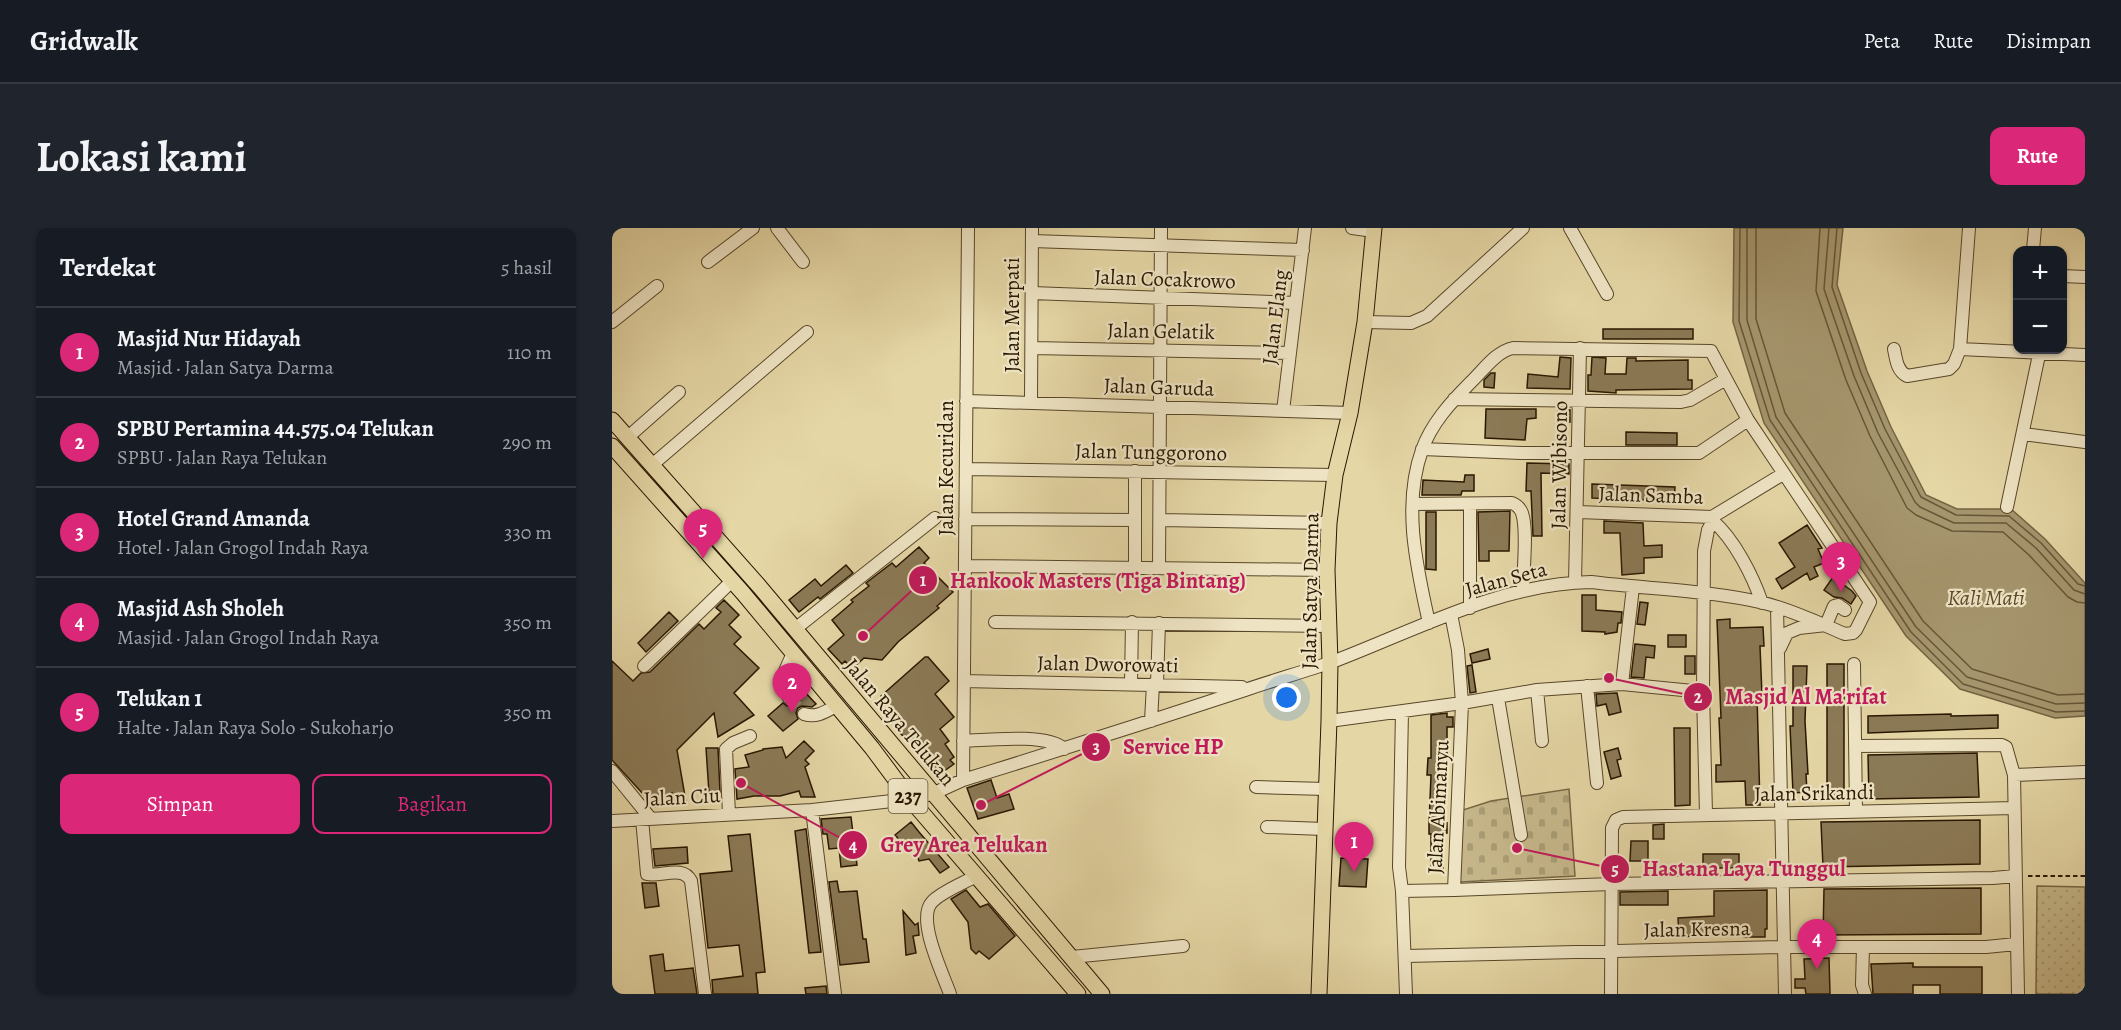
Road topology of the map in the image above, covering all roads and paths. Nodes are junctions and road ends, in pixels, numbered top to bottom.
1 (753, 228) edge
2 (777, 228) edge
3 (968, 228) edge
4 (1032, 228) edge
5 (1161, 228) edge
6 (1305, 228) edge
7 (1352, 228) edge
8 (1523, 228) edge
9 (1570, 228) edge
10 (1969, 228) edge
11 (2035, 228) edge
12 (1374, 230) edge
13 (1032, 241) junction
14 (1161, 245) junction
15 (2033, 246) edge
16 (1303, 250) junction
17 (708, 262) dead end
18 (803, 262) dead end
19 (2067, 276) edge
20 (2085, 277) edge
21 (657, 286) dead end
22 (1032, 293) junction
23 (1607, 294) dead end
24 (1161, 298) junction
25 (1296, 303) junction
26 (612, 322) edge
27 (1365, 322) junction
28 (807, 332) dead end
29 (1032, 348) junction
30 (1580, 348) junction
31 (1894, 349) dead end
32 (1960, 349) junction
33 (2013, 350) edge
34 (1161, 351) junction
35 (1290, 353) junction
36 (2067, 353) edge
37 (2039, 354) edge
38 (2085, 355) edge
39 (1726, 379) junction
40 (680, 392) dead end
41 (1455, 399) junction
42 (1580, 400) junction
43 (966, 401) junction
44 (1031, 403) junction
45 (1160, 406) junction
46 (1283, 411) junction
47 (1350, 413) junction
48 (612, 420) edge
49 (1748, 420) junction
50 (2023, 434) junction
51 (628, 437) junction
52 (2085, 442) edge
53 (612, 446) edge
54 (1422, 449) junction
55 (1579, 453) junction
56 (652, 465) junction
57 (966, 469) junction
58 (1135, 471) junction
59 (1160, 471) junction
60 (1783, 474) junction
61 (1335, 475) junction
62 (1414, 504) junction
63 (1470, 504) junction
64 (2007, 507) dead end
65 (1578, 512) junction
66 (700, 518) junction
67 (935, 518) dead end
68 (965, 519) junction
69 (1713, 519) junction
70 (1135, 520) junction
71 (1160, 520) junction
72 (1329, 523) junction
73 (686, 530) junction
74 (965, 566) junction
75 (1135, 568) junction
76 (1159, 568) junction
77 (1327, 570) junction
78 (732, 581) junction
79 (1575, 582) junction
80 (1633, 587) junction
81 (1523, 590) junction
82 (1703, 594) junction
83 (1762, 603) junction
84 (1777, 607) junction
85 (1470, 608) junction
86 (1845, 610) dead end
87 (1451, 614) junction
88 (995, 622) dead end
89 (1132, 622) junction
90 (1159, 623) junction
91 (1429, 624) junction
92 (1329, 626) junction
93 (1826, 626) junction
94 (795, 629) junction
95 (793, 653) junction
96 (1778, 655) junction
97 (1330, 662) junction
98 (1854, 664) dead end
99 (644, 666) dead end
100 (964, 681) junction
101 (1131, 684) junction
102 (1155, 684) junction
103 (1622, 684) junction
104 (1587, 686) junction
105 (1250, 688) junction
106 (1537, 690) junction
107 (1703, 692) junction
108 (789, 698) tunnel mouth
109 (1498, 698) junction
110 (1462, 703) junction
111 (836, 706) junction
112 (1402, 711) junction
113 (804, 714) dead end
114 (1151, 721) junction
115 (1329, 721) junction
116 (750, 736) dead end
117 (963, 741) junction
118 (1542, 741) dead end
119 (1855, 746) junction
120 (1064, 749) junction
121 (612, 771) edge
122 (2085, 772) edge
123 (2014, 775) junction
124 (963, 780) junction
125 (1597, 783) dead end
126 (1256, 787) dead end
127 (1326, 789) junction
128 (932, 794) junction
129 (910, 799) junction
130 (2014, 808) junction
131 (812, 810) junction
132 (1856, 812) junction
133 (1782, 813) junction
134 (729, 814) junction
135 (1706, 814) junction
136 (647, 819) junction
137 (612, 821) edge
138 (1267, 827) dead end
139 (1324, 829) junction
140 (1521, 836) dead end
141 (976, 876) junction
142 (2016, 876) junction
143 (2085, 876) edge
144 (1784, 881) junction
145 (1611, 884) junction
146 (1454, 890) junction
147 (1402, 891) junction
148 (2016, 944) junction
149 (1183, 946) dead end
150 (1784, 947) junction
151 (1863, 947) junction
152 (1610, 951) junction
153 (1406, 956) junction
154 (1072, 957) junction
155 (705, 994) edge
156 (835, 994) edge
157 (950, 994) edge
158 (1078, 994) edge
159 (1102, 994) edge
160 (1319, 994) edge
161 (1406, 994) edge
162 (1611, 994) edge
163 (1785, 994) edge
164 (1865, 994) edge
165 (2018, 994) edge

1 - 17 street
2 - 18 street
3 - 43 street, Jalan Kecuridan
4 - 13 street, Jalan Merpati
5 - 14 street
6 - 16 street, Jalan Elang
7 - 12 street
8 - 27 street
9 - 23 street
10 - 32 street
11 - 15 street
12 - 27 main road, Jalan Satya Darma
13 - 14 street
13 - 22 street, Jalan Merpati
14 - 16 street
14 - 24 street
16 - 25 street, Jalan Elang
19 - 20 street
21 - 26 street
22 - 24 street, Jalan Cocakrowo
22 - 29 street, Jalan Merpati
24 - 25 street, Jalan Cocakrowo
24 - 34 street
25 - 35 street, Jalan Elang
27 - 47 main road, Jalan Satya Darma
28 - 56 street
29 - 34 street, Jalan Gelatik
29 - 44 street, Jalan Merpati
30 - 39 street
30 - 41 street
30 - 42 street, Jalan Wibisono
31 - 32 street
32 - 33 street
34 - 35 street, Jalan Gelatik
34 - 45 street
35 - 46 street, Jalan Elang
36 - 38 street
37 - 50 street
39 - 42 street
39 - 49 street
40 - 51 street
41 - 42 street
41 - 54 street
42 - 55 street, Jalan Wibisono
43 - 44 street, Jalan Garuda
43 - 57 street, Jalan Kecuridan
44 - 45 street, Jalan Garuda
45 - 46 street, Jalan Garuda
45 - 59 street
46 - 47 street, Jalan Garuda
47 - 61 main road, Jalan Satya Darma
48 - 51 main road, 237
49 - 55 street
49 - 60 street
50 - 52 street
50 - 64 street
51 - 56 main road, 237
53 - 73 main road, 237
54 - 55 street
54 - 62 street
55 - 65 street, Jalan Wibisono
56 - 66 main road, 237
57 - 58 street, Jalan Tunggorono
57 - 68 street, Jalan Kecuridan
58 - 59 street, Jalan Tunggorono
58 - 70 street
59 - 61 street, Jalan Tunggorono
59 - 71 street
60 - 69 street, Jalan Samba
60 - 93 street
61 - 72 main road, Jalan Satya Darma
62 - 63 street
62 - 91 street
63 - 81 street
63 - 85 street
65 - 69 street, Jalan Samba
65 - 79 street, Jalan Wibisono
66 - 73 main road
66 - 94 main road, Jalan Raya Telukan / 237
67 - 94 street
68 - 70 street
68 - 74 street, Jalan Kecuridan
69 - 82 street
69 - 83 street
70 - 75 street
71 - 72 street
71 - 76 street
72 - 77 main road, Jalan Satya Darma
73 - 78 main road, 237
74 - 75 street
74 - 100 street, Jalan Kecuridan
75 - 76 street
76 - 77 street
77 - 92 main road, Jalan Satya Darma
78 - 95 main road, Jalan Raya Telukan / 237
78 - 99 street
79 - 80 street, Jalan Seta
79 - 81 street, Jalan Seta
80 - 82 street, Jalan Seta
80 - 103 street
81 - 85 street, Jalan Seta
82 - 83 street, Jalan Seta
82 - 107 street
83 - 84 street, Jalan Seta
84 - 93 street, Jalan Seta
84 - 96 street
85 - 87 street, Jalan Seta
86 - 93 street
87 - 91 street, Jalan Seta
87 - 110 street, Jalan Abimanyu
88 - 89 street
89 - 90 street
89 - 101 street
90 - 92 street
90 - 102 street
91 - 97 street, Jalan Seta
92 - 97 main road, Jalan Satya Darma
93 - 96 street
94 - 128 main road, Jalan Raya Telukan / 237
95 - 108 street
95 - 111 main road, Jalan Raya Telukan / 237
96 - 133 street
97 - 105 street, Jalan Seta
97 - 115 main road, Jalan Satya Darma
98 - 119 street
100 - 101 street, Jalan Dworowati
100 - 117 street, Jalan Kecuridan
101 - 102 street, Jalan Dworowati
102 - 105 street, Jalan Dworowati
102 - 114 street
103 - 104 street
103 - 107 street
104 - 106 street
104 - 125 street
105 - 114 street, Jalan Seta
106 - 109 street
106 - 118 street
107 - 135 street
109 - 110 street
109 - 140 street
110 - 112 street
110 - 146 street, Jalan Abimanyu
111 - 113 street
111 - 129 main road, Jalan Raya Telukan / 237
112 - 115 street
112 - 147 street
114 - 120 street, Jalan Ciu
115 - 127 main road, Jalan Satya Darma
116 - 134 street
117 - 120 street
117 - 124 street, Jalan Kecuridan
119 - 123 street
119 - 132 street
120 - 124 street, Jalan Ciu
121 - 136 street
122 - 123 street
123 - 130 street
124 - 128 street, Jalan Ciu
126 - 127 street
127 - 139 main road, Jalan Satya Darma
128 - 129 street, Jalan Ciu
128 - 154 main road, Jalan Raya Telukan / 237
129 - 131 street, Jalan Ciu
129 - 141 main road, Jalan Raya Telukan / 237
130 - 132 street, Jalan Srikandi
130 - 142 street
131 - 134 street, Jalan Ciu
131 - 156 street
132 - 133 street, Jalan Srikandi
133 - 135 street, Jalan Srikandi
133 - 144 street
134 - 136 street, Jalan Ciu
135 - 145 street, Jalan Srikandi
136 - 137 street, Jalan Ciu
136 - 155 street
138 - 139 street
139 - 160 main road, Jalan Satya Darma
141 - 157 street
141 - 158 main road, Jalan Raya Telukan / 237
142 - 143 path
142 - 144 street, Jalan Abimanyu
142 - 148 street
144 - 145 street, Jalan Abimanyu
144 - 150 street
145 - 146 street, Jalan Abimanyu
145 - 152 street
146 - 147 street
147 - 153 street
148 - 151 street, Jalan Kresna
148 - 165 street
149 - 154 street
150 - 151 street, Jalan Kresna
150 - 152 street, Jalan Kresna
150 - 163 street
151 - 164 street
152 - 153 street, Jalan Kresna
152 - 162 street
153 - 161 street
154 - 159 main road, Jalan Raya Telukan / 237

